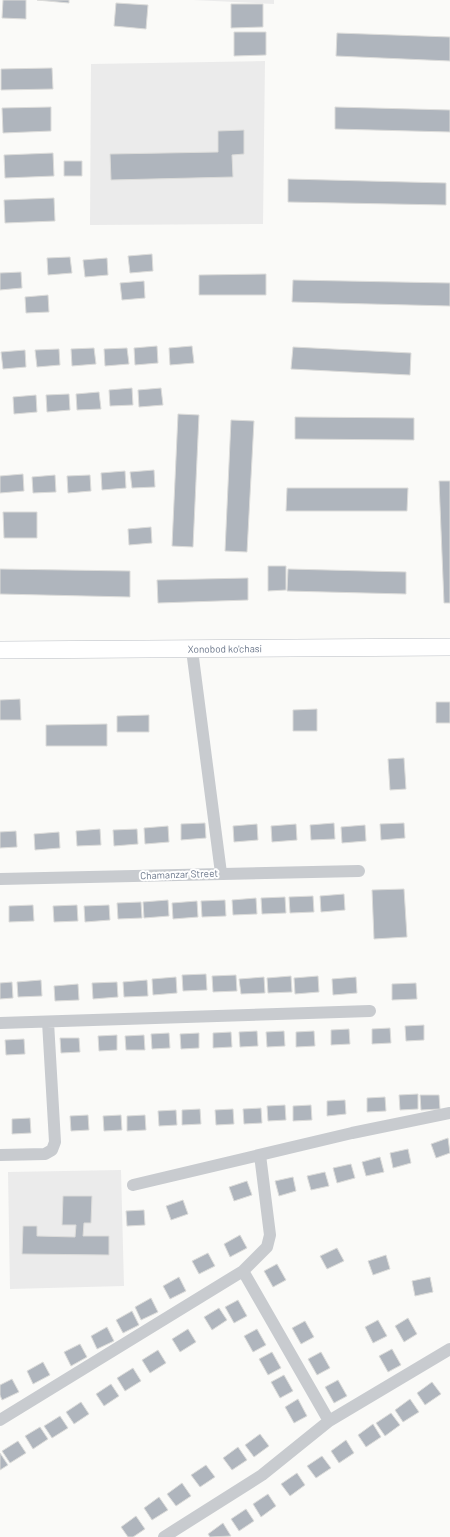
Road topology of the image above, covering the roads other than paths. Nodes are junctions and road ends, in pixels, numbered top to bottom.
1 (450, 647) edge
2 (0, 650) edge
3 (192, 650) junction
4 (359, 871) dead end
5 (221, 873) junction
6 (0, 879) edge
7 (370, 1011) dead end
8 (48, 1022) junction
9 (0, 1023) edge
10 (450, 1112) edge
11 (260, 1155) junction
12 (0, 1156) edge
13 (133, 1185) dead end
14 (243, 1271) junction
15 (450, 1348) edge
16 (0, 1420) edge
17 (329, 1421) junction
18 (164, 1537) edge

1 - 3 main road, Xonobod ko'chasi
2 - 3 main road, Xonobod ko'chasi
3 - 5 street
4 - 5 street, Chamanzar Street
5 - 6 street, Chamanzar Street
7 - 8 street
8 - 9 street
8 - 12 street
10 - 11 street
11 - 13 street
11 - 14 street
14 - 16 street
14 - 17 street
15 - 17 street
17 - 18 street

